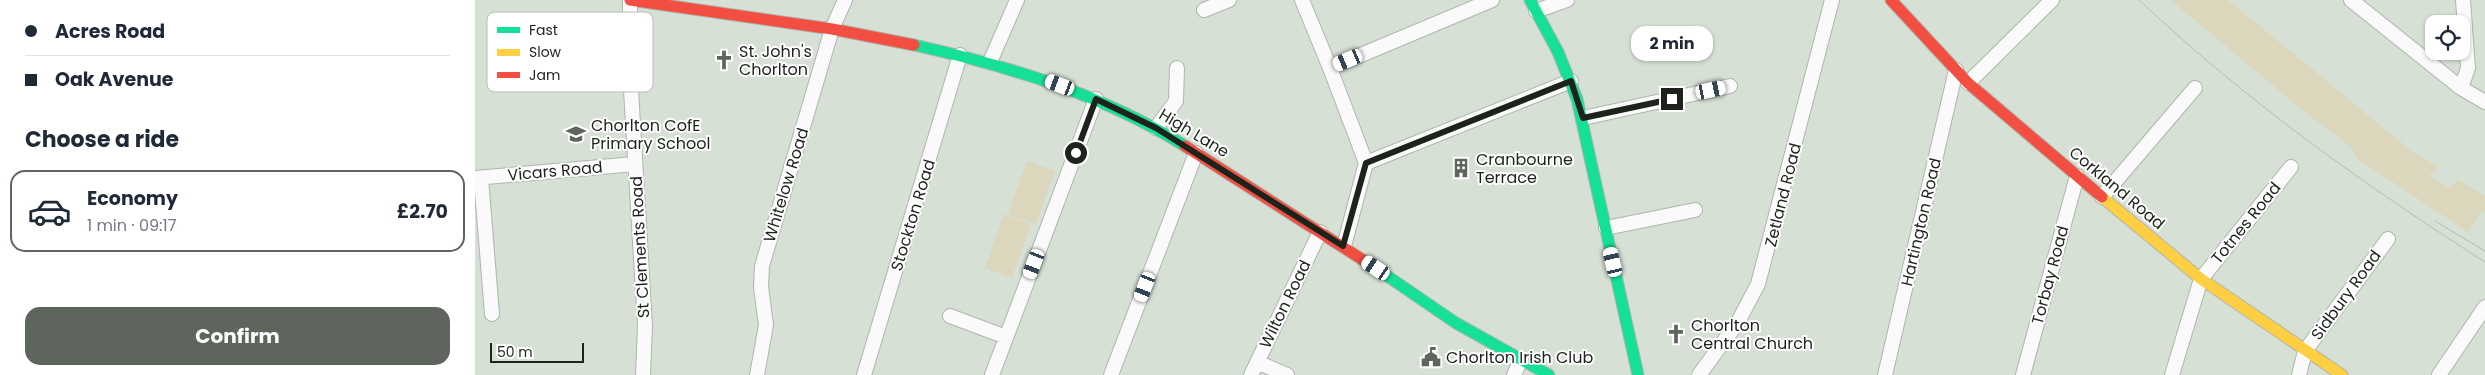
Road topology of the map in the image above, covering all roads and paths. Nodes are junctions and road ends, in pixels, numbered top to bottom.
1 (630, 0) edge
2 (845, 0) edge
3 (1017, 0) edge
4 (1229, 0) edge
5 (1302, 0) edge
6 (1491, 0) edge
7 (1567, 0) edge
8 (1833, 0) edge
9 (1891, 0) edge
10 (2052, 0) edge
11 (2351, 0) edge
12 (2463, 0) edge
13 (650, 2) edge
14 (1533, 5) edge
15 (1204, 10) dead end
16 (833, 29) junction
17 (961, 55) junction
18 (989, 62) junction
19 (1177, 68) dead end
20 (1330, 68) junction
21 (1956, 70) junction
22 (1571, 81) junction
23 (1968, 83) junction
24 (1730, 86) dead end
25 (2195, 88) dead end
26 (2461, 88) junction
27 (631, 92) edge
28 (1096, 99) junction
29 (2485, 102) edge
30 (1583, 118) junction
31 (1156, 128) junction
32 (1196, 153) junction
33 (1366, 163) junction
34 (635, 164) junction
35 (2291, 167) dead end
36 (2077, 176) junction
37 (478, 178) edge
38 (2102, 197) junction
39 (1695, 210) dead end
40 (1606, 228) junction
41 (1320, 232) junction
42 (2387, 239) dead end
43 (1343, 246) junction
44 (2201, 279) junction
45 (2485, 307) edge
46 (492, 314) dead end
47 (949, 316) dead end
48 (1006, 337) junction
49 (2305, 351) junction
50 (1521, 359) junction
51 (1257, 362) junction
52 (643, 375) edge
53 (757, 375) edge
54 (864, 375) edge
55 (992, 375) edge
56 (1111, 375) edge
57 (1251, 375) edge
58 (1287, 375) edge
59 (1514, 375) edge
60 (1549, 375) edge
61 (1638, 375) edge
62 (1699, 375) edge
63 (1885, 375) edge
64 (2023, 375) edge
65 (2172, 375) edge
66 (2299, 375) edge
67 (2342, 375) edge
68 (2439, 375) edge

1 - 13 main road, High Lane
2 - 16 street, Whitelow Road
3 - 18 street
4 - 15 street
5 - 20 street
6 - 20 street
7 - 14 street
8 - 62 street, Zetland Road
9 - 21 main road, Corkland Road
10 - 23 street
11 - 26 street
12 - 26 street
13 - 16 main road, High Lane
14 - 22 main road
16 - 17 main road, High Lane
16 - 53 street, Whitelow Road
17 - 18 main road, High Lane
17 - 54 street, Stockton Road
18 - 28 main road, High Lane
19 - 31 street
20 - 33 street
21 - 23 main road, Corkland Road
21 - 63 street, Hartington Road
22 - 30 main road
22 - 33 street
23 - 36 main road, Corkland Road
24 - 30 street
25 - 38 street
26 - 29 street
27 - 34 street, St Clements Road
28 - 31 main road, High Lane
28 - 48 street
30 - 40 main road
31 - 32 main road, High Lane
32 - 41 main road, High Lane
32 - 56 street
33 - 43 street
34 - 37 street, Vicars Road
34 - 52 street, St Clements Road
35 - 44 street, Totnes Road
36 - 38 main road, Corkland Road
36 - 64 street, Torbay Road
37 - 46 street
38 - 44 main road, Corkland Road
39 - 40 street
40 - 61 main road
41 - 43 main road, High Lane
41 - 51 street, Wilton Road
42 - 49 street, Sidbury Road
43 - 50 main road, High Lane
44 - 49 main road, Corkland Road
44 - 65 street
45 - 68 street
47 - 48 street
48 - 55 street
49 - 66 street
49 - 67 main road, Corkland Road
50 - 59 street
50 - 60 main road, High Lane
51 - 57 street, Wilton Road
51 - 58 street

